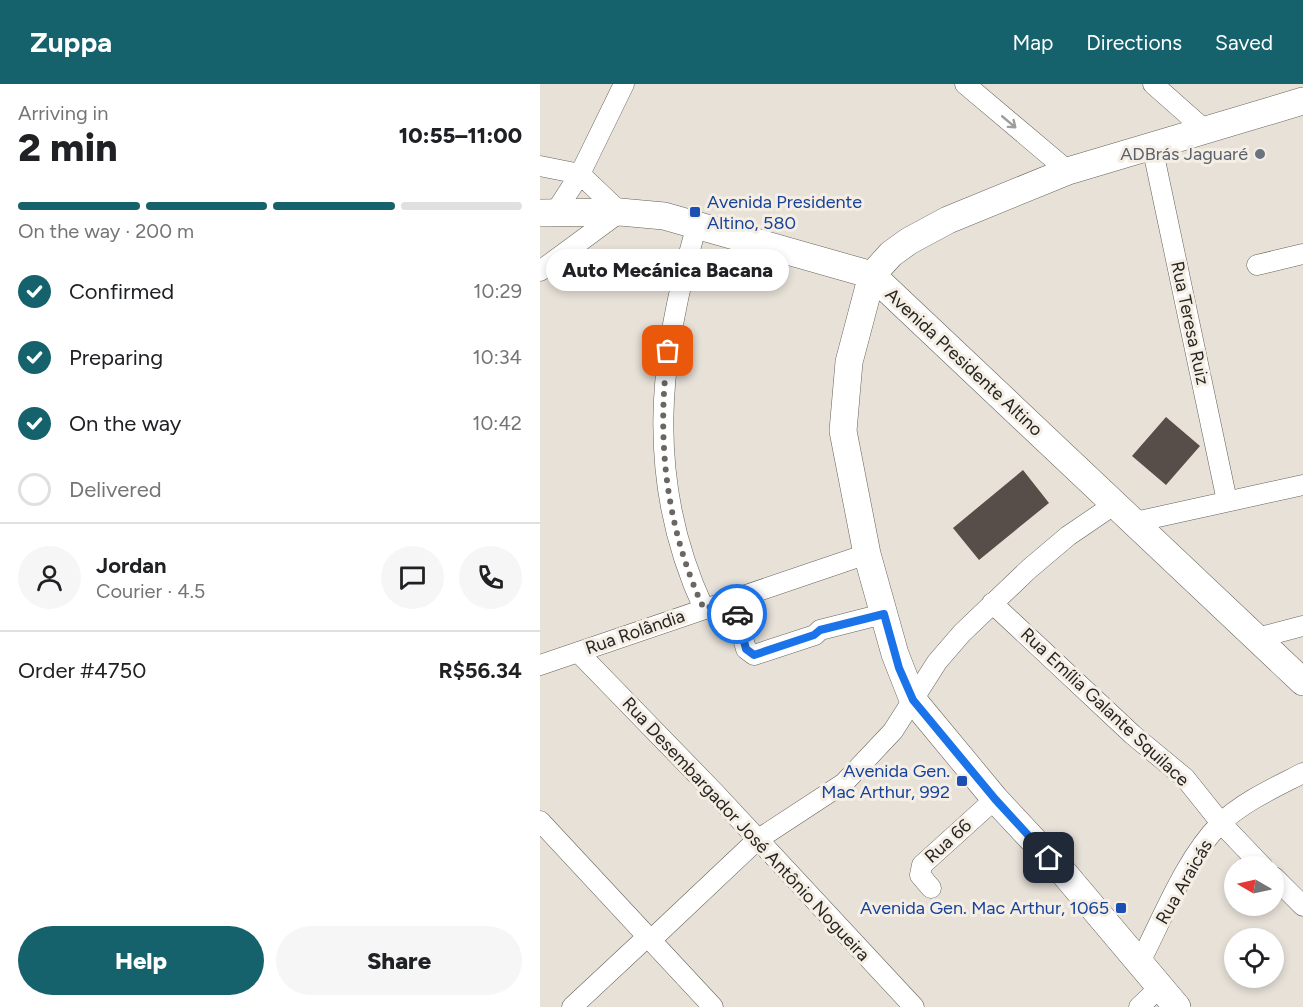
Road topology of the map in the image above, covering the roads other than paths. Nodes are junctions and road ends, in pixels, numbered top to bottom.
1 (624, 84) edge
2 (965, 84) edge
3 (1153, 84) edge
4 (1303, 101) edge
5 (1205, 130) junction
6 (1152, 146) junction
7 (540, 166) edge
8 (1068, 171) junction
9 (580, 174) junction
10 (548, 212) edge
11 (620, 212) junction
12 (697, 225) junction
13 (1303, 254) edge
14 (1257, 265) dead end
15 (540, 271) edge
16 (872, 275) junction
17 (1303, 485) edge
18 (1227, 501) junction
19 (1125, 513) junction
20 (867, 554) junction
21 (732, 599) junction
22 (992, 603) junction
23 (704, 609) junction
24 (884, 614) junction
25 (1303, 626) edge
26 (1257, 638) junction
27 (578, 652) junction
28 (540, 665) edge
29 (1303, 682) edge
30 (913, 700) junction
31 (1303, 772) edge
32 (995, 799) junction
33 (540, 821) edge
34 (1221, 823) junction
35 (758, 840) junction
36 (1252, 856) edge
37 (1284, 887) edge
38 (931, 888) dead end
39 (1303, 906) edge
40 (649, 939) junction
41 (1139, 964) junction
42 (1168, 998) edge
43 (572, 1007) edge
44 (713, 1007) edge
45 (914, 1007) edge
46 (1139, 1007) edge

1 - 9 street
2 -> 8 street
3 - 5 street
4 - 5 street
5 - 6 street
6 - 8 street
6 - 18 street, Rua Teresa Ruiz
7 - 9 street
8 - 16 street
9 - 10 street
9 - 11 street
10 - 11 street, Avenida Presidente Altino
11 - 12 street, Avenida Presidente Altino
11 - 15 street
12 - 16 street, Avenida Presidente Altino
12 - 23 street
13 - 14 street
16 - 19 street, Avenida Presidente Altino
16 - 20 street
17 - 18 street
18 - 19 street
19 - 22 street
19 - 26 street, Avenida Presidente Altino
20 - 21 street, Rua Rolândia
20 - 24 street
21 - 23 street, Rua Rolândia
21 - 24 street
22 - 30 street
22 - 34 street, Rua Emília Galante Squilace
23 - 27 street, Rua Rolândia
24 - 30 street
25 - 26 street
26 - 29 street, Avenida Presidente Altino
27 - 28 street, Rua Rolândia
27 - 35 street, Rua Desembargador José Antônio Nogueira
30 - 32 street
30 - 35 street
31 - 34 street, Rua Araicás
32 - 38 street, Rua 66
32 - 41 street
33 - 40 street
34 - 36 street, Rua Emília Galante Squilace
34 - 41 street, Rua Araicás
35 - 40 street
35 - 45 street, Rua Desembargador José Antônio Nogueira
37 - 39 street
40 - 43 street
40 - 44 street
41 - 42 street
42 - 46 street

